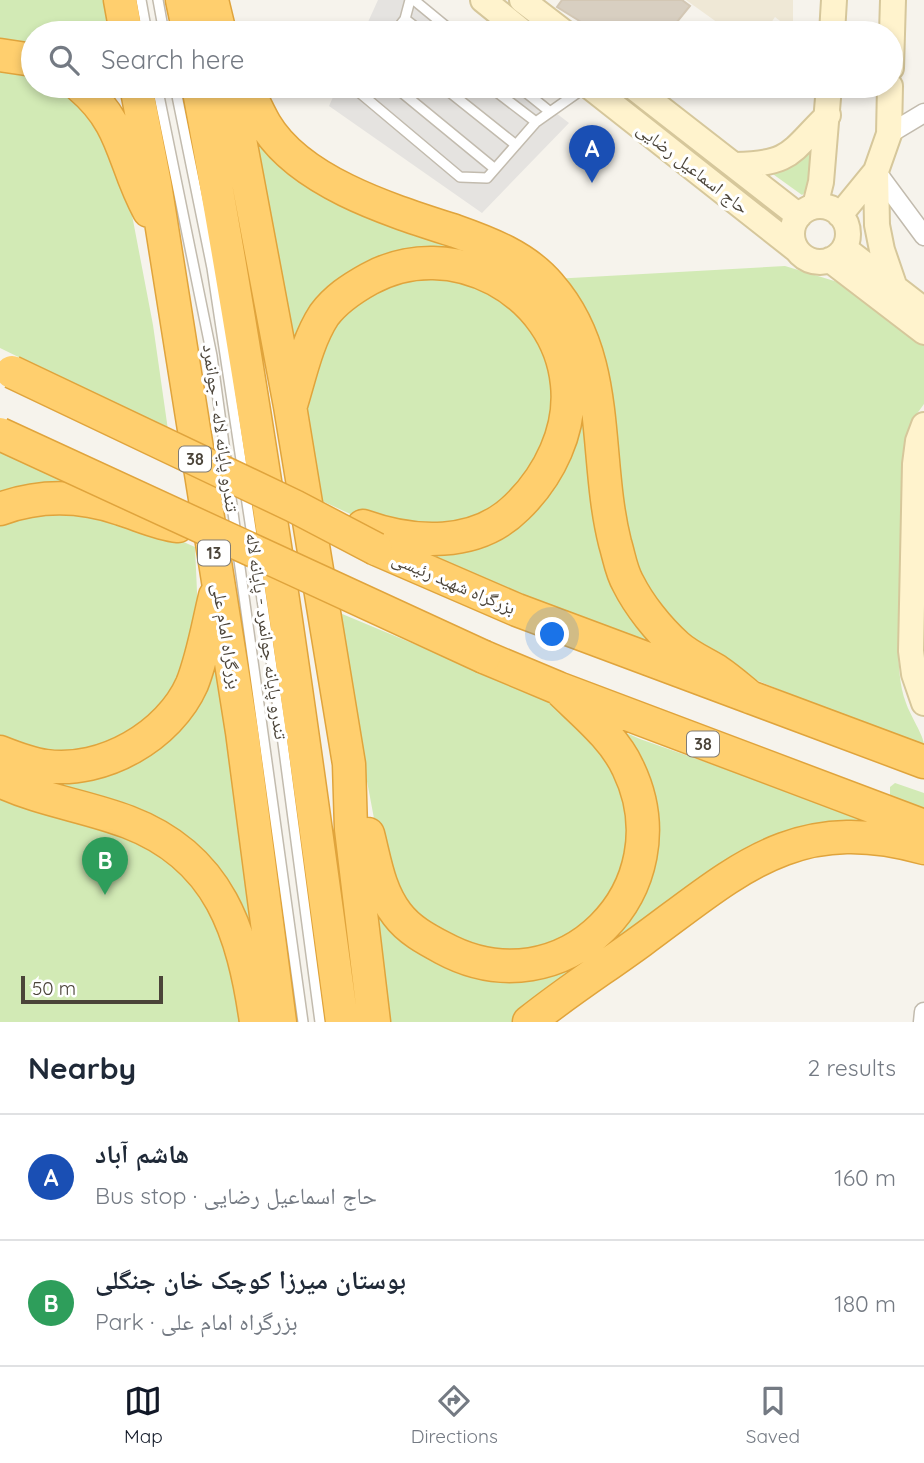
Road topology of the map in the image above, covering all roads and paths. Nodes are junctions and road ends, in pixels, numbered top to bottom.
1 (120, 0) edge
2 (141, 0) edge
3 (158, 0) edge
4 (182, 0) edge
5 (412, 0) edge
6 (483, 0) edge
7 (522, 0) edge
8 (834, 0) edge
9 (893, 0) edge
10 (405, 19) joint
11 (124, 21) edge
12 (145, 21) edge
13 (162, 21) edge
14 (186, 21) edge
15 (408, 21) edge
16 (439, 21) edge
17 (509, 21) edge
18 (549, 21) edge
19 (833, 21) edge
20 (892, 21) edge
21 (0, 55) edge
22 (21, 58) edge
23 (93, 98) edge
24 (138, 98) edge
25 (159, 98) edge
26 (177, 98) edge
27 (200, 98) edge
28 (232, 98) edge
29 (252, 98) edge
30 (366, 98) edge
31 (409, 98) edge
32 (458, 98) edge
33 (505, 98) edge
34 (533, 98) edge
35 (569, 98) edge
36 (603, 98) edge
37 (647, 98) edge
38 (829, 98) edge
39 (890, 98) edge
40 (549, 111) junction
41 (924, 113) edge
42 (828, 115) junction
43 (536, 122) junction
44 (888, 134) junction
45 (516, 145) junction
46 (735, 166) junction
47 (495, 169) junction
48 (876, 171) junction
49 (807, 211) junction
50 (840, 215) junction
51 (162, 236) junction
52 (924, 236) edge
53 (797, 250) junction
54 (837, 254) junction
55 (894, 285) junction
56 (924, 310) edge
57 (924, 332) edge
58 (6, 369) edge
59 (290, 406) junction
60 (924, 425) edge
61 (0, 434) edge
62 (0, 509) edge
63 (200, 528) junction
64 (370, 538) junction
65 (219, 581) junction
66 (558, 688) junction
67 (751, 697) junction
68 (924, 703) edge
69 (0, 752) edge
70 (924, 762) edge
71 (349, 764) junction
72 (0, 781) edge
73 (924, 826) edge
74 (924, 848) edge
75 (924, 1012) edge
76 (256, 1022) edge
77 (280, 1022) edge
78 (303, 1022) edge
79 (320, 1022) edge
80 (342, 1022) edge
81 (374, 1022) edge
82 (529, 1022) edge
83 (923, 1022) edge

1 - 11 highway
2 - 12 lane
3 - 13 lane
4 - 14 highway
5 - 10 lane
5 - 16 lane
6 - 17 main road
7 - 18 main road
8 - 19 main road
9 - 20 main road
10 - 15 lane
21 - 22 highway
23 - 51 highway
24 - 51 highway, بزرگراه امام علی / 13
25 - 78 lane, تندرو پایانه لاله - جوانمرد
26 - 79 lane, تندرو پایانه جوانمرد - پایانه لاله
27 - 80 highway
28 - 59 highway
29 - 67 highway
30 - 47 lane
31 - 47 lane
32 - 45 lane
33 - 43 lane
34 - 40 lane
35 - 40 lane
36 - 53 main road, حاج اسماعیل رضایی
37 - 46 main road, حاج اسماعیل رضایی
38 - 42 main road
39 - 44 main road
40 - 43 lane
41 - 44 street
42 - 46 main road
42 - 49 main road
43 - 45 lane
44 - 48 main road
45 - 47 lane
46 - 49 main road, حاج اسماعیل رضایی
48 - 50 main road
48 - 52 street
48 - 55 main road
49 - 50 main road
49 - 53 main road
50 - 54 main road
51 - 65 highway, بزرگراه امام علی / 13
53 - 54 main road
54 - 55 main road
54 - 57 main road
55 - 56 main road
58 - 64 highway, بزرگراه شهید رئیسی / 38, bridge
59 - 64 highway
59 - 71 highway
60 - 68 main road
61 - 63 highway, 38, bridge
62 - 63 highway
63 - 66 highway, 38, bridge
64 - 67 highway, بزرگراه شهید رئیسی / 38
65 - 69 highway
65 - 77 highway, بزرگراه امام علی / 13
66 - 71 highway
66 - 73 highway, 38
67 - 70 highway, بزرگراه شهید رئیسی / 38
71 - 81 highway
72 - 76 highway
74 - 82 highway
75 - 83 street

